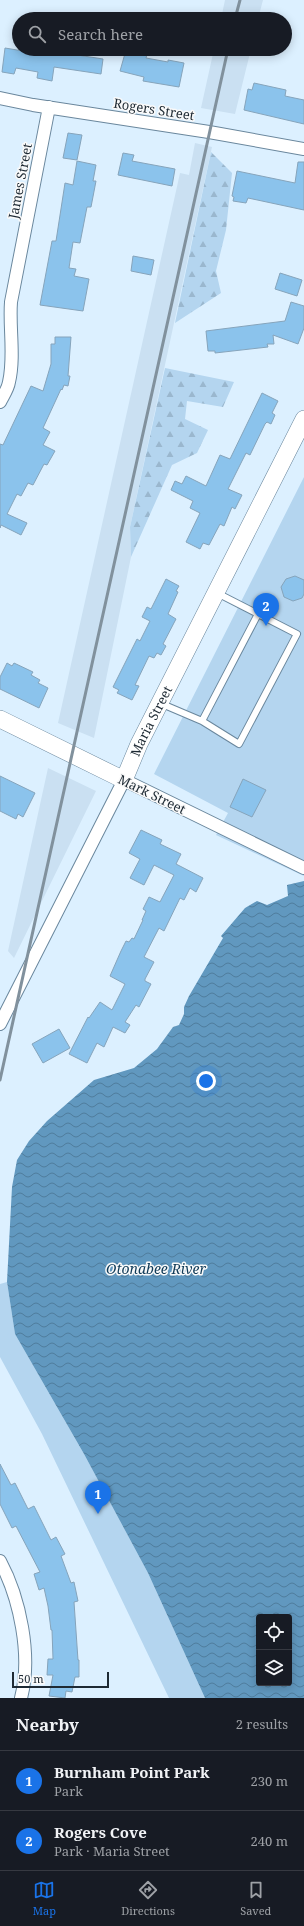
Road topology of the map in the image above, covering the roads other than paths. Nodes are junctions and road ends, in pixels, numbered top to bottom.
1 (0, 98) edge
2 (49, 107) junction
3 (304, 149) edge
4 (0, 402) edge
5 (304, 419) edge
6 (216, 593) junction
7 (258, 614) junction
8 (160, 703) junction
9 (0, 719) edge
10 (202, 721) junction
11 (124, 780) junction
12 (304, 868) edge
13 (0, 1024) edge
14 (0, 1561) edge
15 (21, 1698) edge

1 - 2 street, Rogers Street
2 - 3 street, Rogers Street
2 - 4 street, James Street
5 - 6 street, Maria Street
6 - 7 lane
6 - 8 street, Maria Street
7 - 10 lane
7 - 10 lane
8 - 10 lane
8 - 11 street, Maria Street
9 - 11 street, Mark Street
11 - 12 street, Mark Street
11 - 13 street, Maria Street
14 - 15 street

